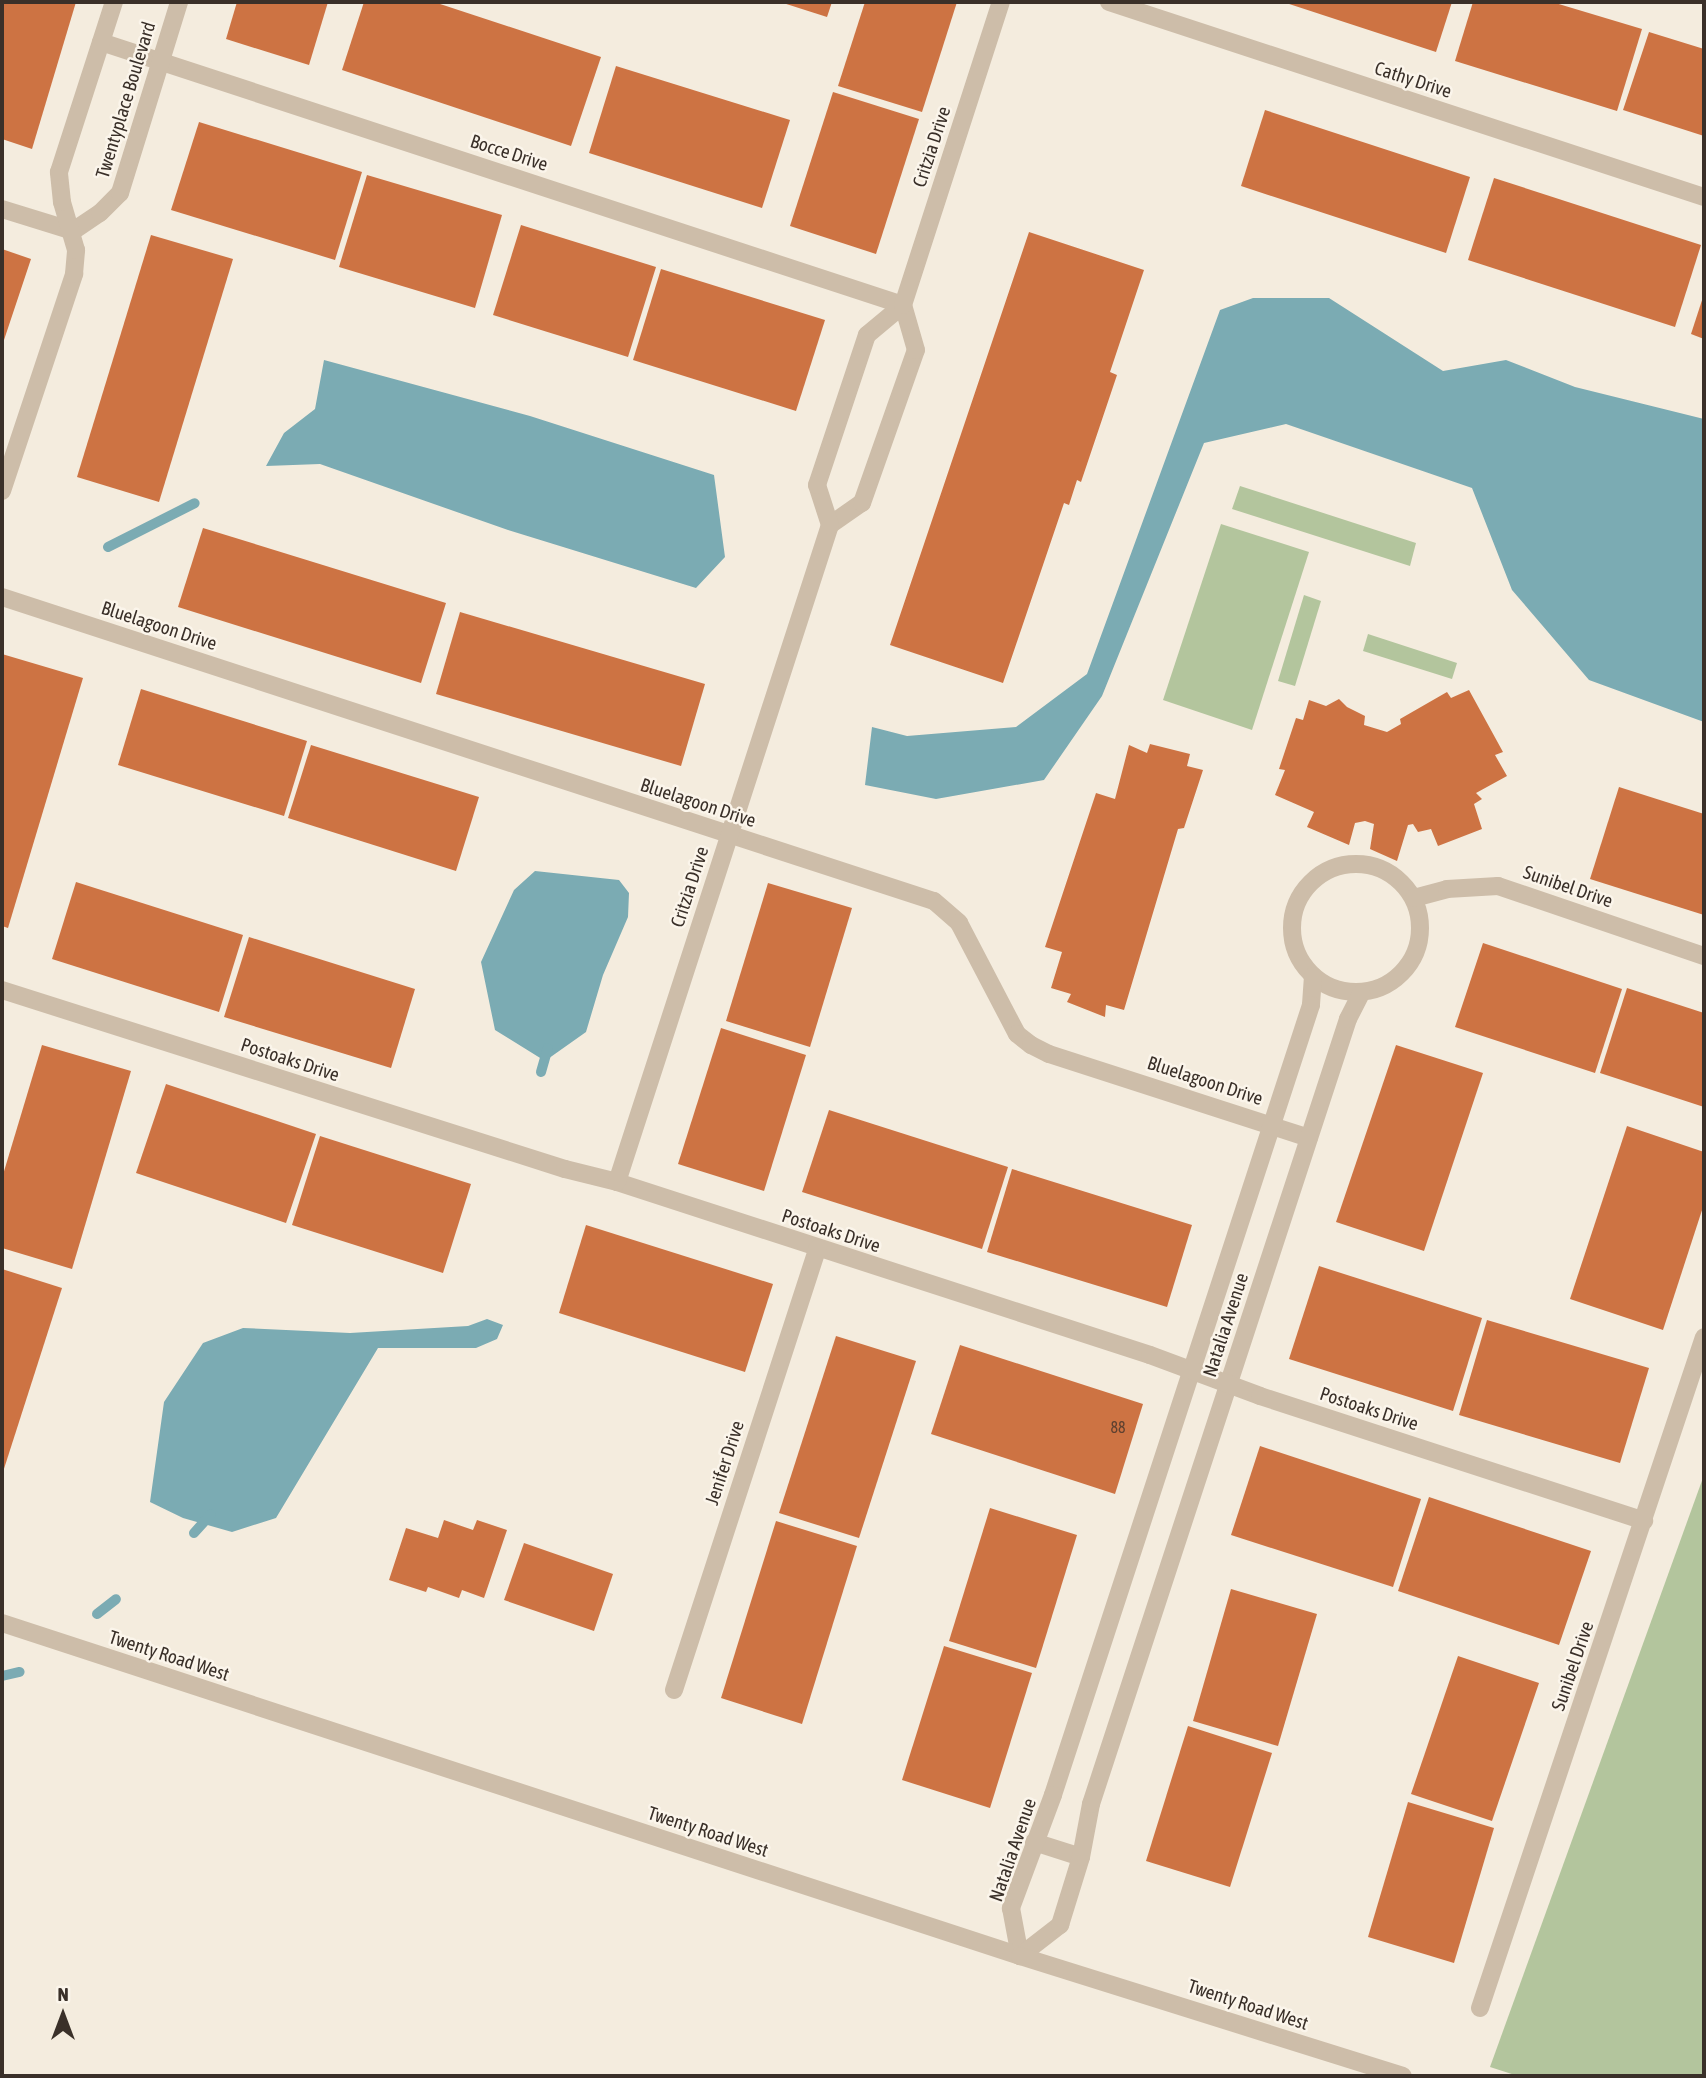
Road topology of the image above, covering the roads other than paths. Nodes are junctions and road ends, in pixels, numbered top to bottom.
1 (114, 2) edge
2 (179, 2) edge
3 (1001, 2) edge
4 (1109, 2) edge
5 (101, 43) junction
6 (161, 61) junction
7 (1704, 197) edge
8 (2, 209) edge
9 (73, 231) junction
10 (903, 304) junction
11 (2, 491) edge
12 (830, 525) junction
13 (2, 597) edge
14 (729, 835) junction
15 (1414, 898) junction
16 (1704, 956) edge
17 (1313, 976) junction
18 (2, 990) edge
19 (1361, 993) junction
20 (1272, 1125) junction
21 (1309, 1138) junction
22 (617, 1182) junction
23 (817, 1249) junction
24 (1704, 1337) edge
25 (1190, 1370) junction
26 (1229, 1384) junction
27 (1644, 1521) junction
28 (2, 1623) edge
29 (674, 1690) dead end
30 (1034, 1842) junction
31 (1081, 1857) junction
32 (1020, 1956) junction
33 (1480, 2008) dead end
34 (1403, 2076) edge

1 - 5 street
2 - 6 street, Twentyplace Boulevard
3 - 10 street, Critzia Drive
4 - 7 street, Cathy Drive
5 - 6 street, Bocce Drive
5 - 9 street
6 - 9 street, Twentyplace Boulevard
6 - 10 street, Bocce Drive
8 - 9 street
9 - 11 street
10 - 12 street
10 - 12 street
12 - 14 street, Critzia Drive
13 - 14 street, Bluelagoon Drive
14 - 20 street, Bluelagoon Drive
14 - 22 street, Critzia Drive
15 - 16 street, Sunibel Drive
15 - 17 street
15 - 19 street
17 - 19 street
17 - 20 street, Natalia Avenue
18 - 22 street, Postoaks Drive
19 - 21 street, Natalia Avenue
20 - 21 street, Bluelagoon Drive
20 - 25 street, Natalia Avenue
21 - 26 street, Natalia Avenue
22 - 23 street, Postoaks Drive
23 - 25 street, Postoaks Drive
23 - 29 street, Jenifer Drive
24 - 27 street, Sunibel Drive
25 - 26 street, Postoaks Drive
25 - 30 street, Natalia Avenue
26 - 27 street, Postoaks Drive
26 - 31 street, Natalia Avenue
27 - 33 street, Sunibel Drive
28 - 32 street, Twenty Road West
30 - 31 street
30 - 32 street, Natalia Avenue
31 - 32 street, Natalia Avenue
32 - 34 street, Twenty Road West

